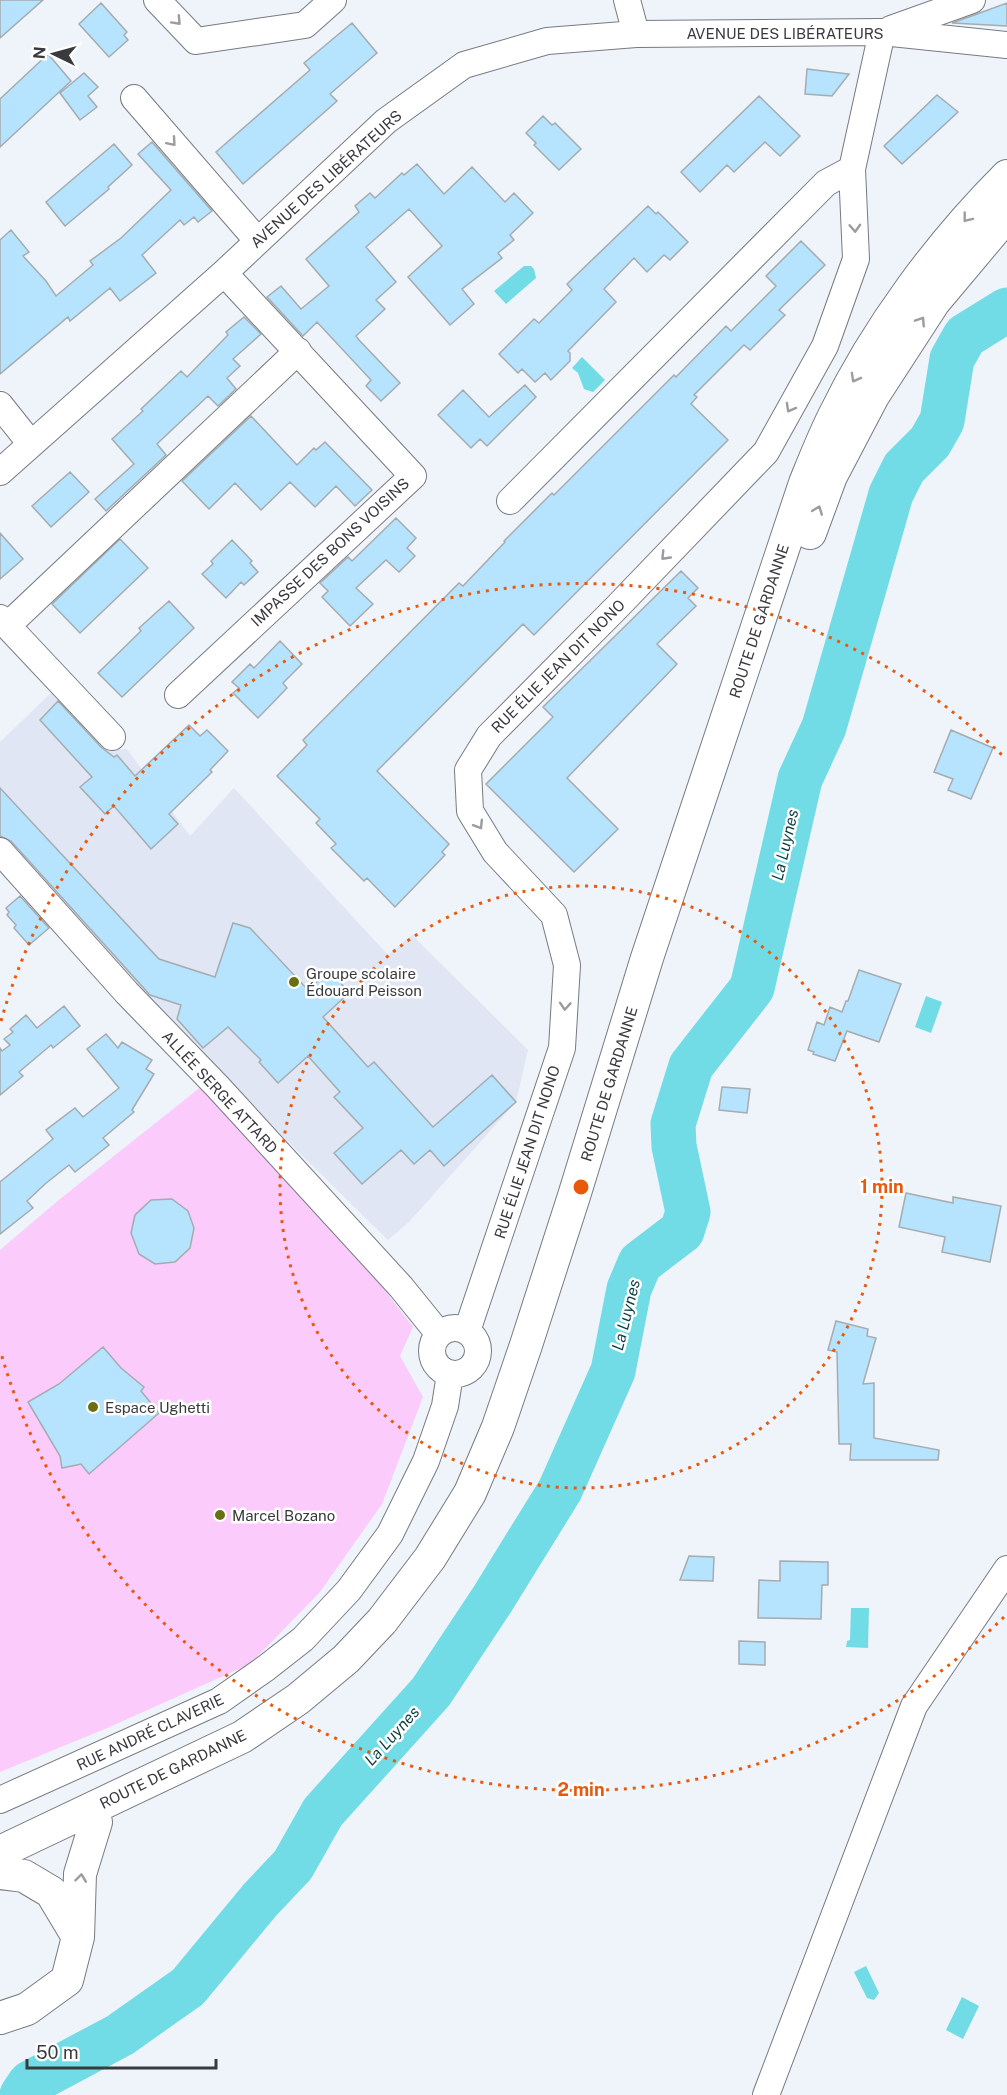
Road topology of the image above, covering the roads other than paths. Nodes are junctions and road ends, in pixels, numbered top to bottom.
1 (157, 0) edge
2 (333, 0) edge
3 (627, 0) edge
4 (972, 0) edge
5 (882, 32) junction
6 (636, 34) junction
7 (1007, 45) edge
8 (134, 98) dead end
9 (852, 169) junction
10 (1007, 176) edge
11 (1007, 215) edge
12 (257, 240) junction
13 (224, 273) junction
14 (298, 351) junction
15 (0, 405) edge
16 (31, 444) junction
17 (0, 472) edge
18 (510, 501) dead end
19 (4, 622) edge
20 (177, 695) dead end
21 (112, 737) dead end
22 (0, 851) edge
23 (466, 1331) junction
24 (439, 1334) junction
25 (450, 1374) junction
26 (1007, 1569) edge
27 (0, 1800) edge
28 (96, 1822) junction
29 (0, 1852) edge
30 (0, 1872) edge
31 (78, 1937) junction
32 (0, 2018) edge
33 (766, 2095) edge

1 -> 2 street
3 - 6 street
4 - 5 street
5 - 6 street, AVENUE DES LIBÉRATEURS
5 - 7 street, AVENUE DES LIBÉRATEURS
5 - 9 street, RUE ÉLIE JEAN DIT NONO
6 - 12 street, AVENUE DES LIBÉRATEURS
8 -> 12 street
9 - 18 street
9 -> 23 street, RUE ÉLIE JEAN DIT NONO
10 -> 29 main road, ROUTE DE GARDANNE
28 -> 11 main road, ROUTE DE GARDANNE
12 - 13 street, AVENUE DES LIBÉRATEURS
13 - 14 street, IMPASSE DES BONS VOISINS
13 - 16 street, AVENUE DES LIBÉRATEURS
14 - 19 street
14 - 20 street, IMPASSE DES BONS VOISINS
15 - 16 street
16 - 17 street, AVENUE DES LIBÉRATEURS
19 - 21 street
22 - 24 street, ALLÉE SERGE ATTARD
23 - 24 street
23 - 25 street
24 - 25 street
25 - 27 street, RUE ANDRÉ CLAVERIE
26 - 33 street
28 - 30 main road, ROUTE DE GARDANNE
31 -> 28 main road
30 - 31 main road
31 - 32 main road

